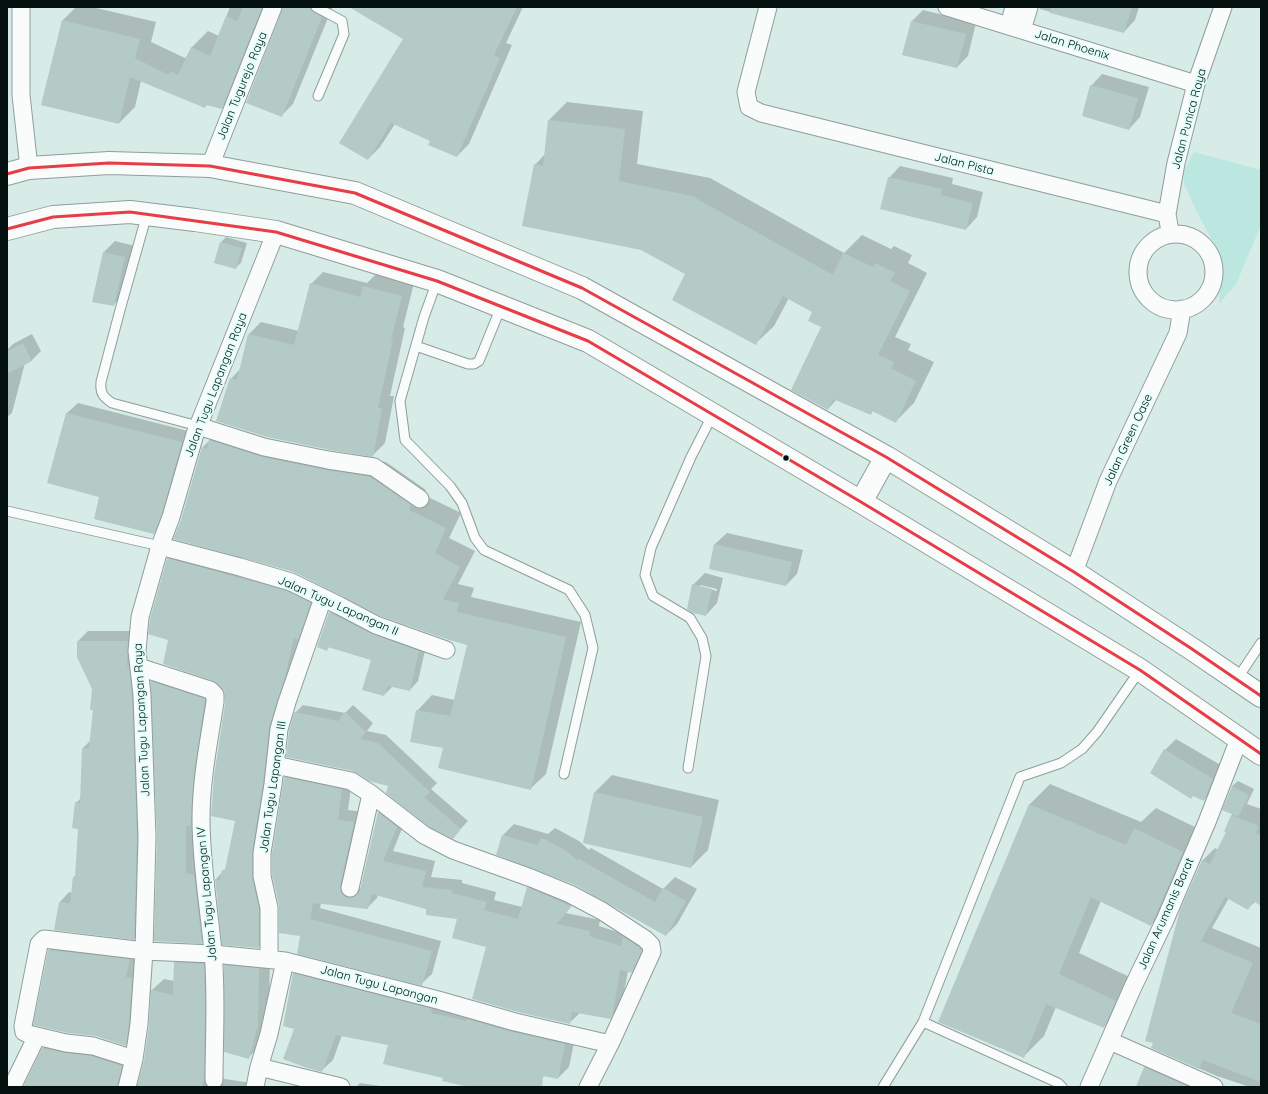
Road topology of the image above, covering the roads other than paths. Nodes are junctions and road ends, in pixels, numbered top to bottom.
1 (21, 7) edge
2 (273, 7) edge
3 (316, 7) edge
4 (768, 7) edge
5 (947, 7) edge
6 (1014, 7) edge
7 (1029, 7) edge
8 (1223, 7) edge
9 (1016, 28) junction
10 (1196, 84) junction
11 (318, 96) dead end
12 (210, 166) junction
13 (29, 168) junction
14 (7, 174) edge
15 (147, 214) junction
16 (1167, 214) junction
17 (7, 229) edge
18 (276, 232) junction
19 (1170, 234) junction
20 (433, 291) junction
21 (501, 307) junction
22 (1182, 309) junction
23 (416, 346) junction
24 (713, 414) junction
25 (198, 426) junction
26 (886, 457) junction
27 (420, 499) dead end
28 (861, 502) junction
29 (7, 511) edge
30 (160, 546) junction
31 (1074, 572) junction
32 (323, 598) junction
33 (1261, 643) edge
34 (446, 650) dead end
35 (139, 667) junction
36 (1140, 670) junction
37 (1237, 679) junction
38 (1261, 696) edge
39 (1239, 739) junction
40 (1261, 754) edge
41 (275, 765) junction
42 (688, 768) dead end
43 (564, 774) dead end
44 (371, 794) junction
45 (350, 888) dead end
46 (144, 951) junction
47 (213, 954) junction
48 (277, 959) junction
49 (923, 1022) junction
50 (37, 1036) junction
51 (1110, 1041) junction
52 (610, 1044) junction
53 (134, 1059) junction
54 (259, 1067) junction
55 (214, 1080) dead end
56 (12, 1087) edge
57 (127, 1087) edge
58 (256, 1087) edge
59 (341, 1087) edge
60 (588, 1087) edge
61 (883, 1087) edge
62 (1062, 1087) edge
63 (1089, 1087) edge
64 (1214, 1087) edge

1 - 13 street
2 - 12 street, Jalan Tugurejo Raya
3 - 11 lane
4 - 16 street, Jalan Pista
5 - 9 street, Jalan Phoenix
6 - 9 street
7 - 9 street
8 - 10 street, Jalan Punica Raya
9 - 10 street, Jalan Phoenix
10 - 16 street, Jalan Punica Raya
12 - 13 highway
12 - 26 highway
13 - 14 highway
15 - 17 highway
15 - 18 highway
15 - 25 lane
16 - 19 street, Jalan Punica Raya
18 - 20 highway
18 - 25 street, Jalan Tugu Lapangan Raya
19 - 22 street
19 - 22 street
20 - 21 highway
20 - 23 lane
21 - 23 lane
21 - 24 highway
22 - 31 street, Jalan Green Oase
23 - 43 lane
24 - 28 highway
24 - 42 lane
25 - 27 street
25 - 30 street, Jalan Tugu Lapangan Raya
26 - 28 highway
26 - 31 highway
28 - 36 highway
29 - 30 lane
30 - 32 street, Jalan Tugu Lapangan II
30 - 35 street, Jalan Tugu Lapangan Raya
31 - 37 highway
32 - 34 street, Jalan Tugu Lapangan II
32 - 41 street, Jalan Tugu Lapangan III
33 - 37 lane
35 - 46 street, Jalan Tugu Lapangan Raya
35 - 47 street, Jalan Tugu Lapangan IV
36 - 39 highway
36 - 49 lane
37 - 38 highway
39 - 40 highway
39 - 51 street, Jalan Arumanis Barat
41 - 44 street
41 - 48 street, Jalan Tugu Lapangan III
44 - 45 street
44 - 52 street
46 - 47 street, Jalan Tugu Lapangan
46 - 50 street, Jalan Tugu Lapangan
46 - 53 street, Jalan Tugu Lapangan Raya
47 - 48 street, Jalan Tugu Lapangan
47 - 55 street, Jalan Tugu Lapangan IV
48 - 52 street, Jalan Tugu Lapangan
48 - 54 street, Jalan Tugu Lapangan III
49 - 61 lane
49 - 62 lane
50 - 53 street
50 - 56 street
51 - 63 street, Jalan Arumanis Barat
51 - 64 street
52 - 60 street
53 - 57 street, Jalan Tugu Lapangan Raya
54 - 58 street, Jalan Tugu Lapangan III
54 - 59 street

